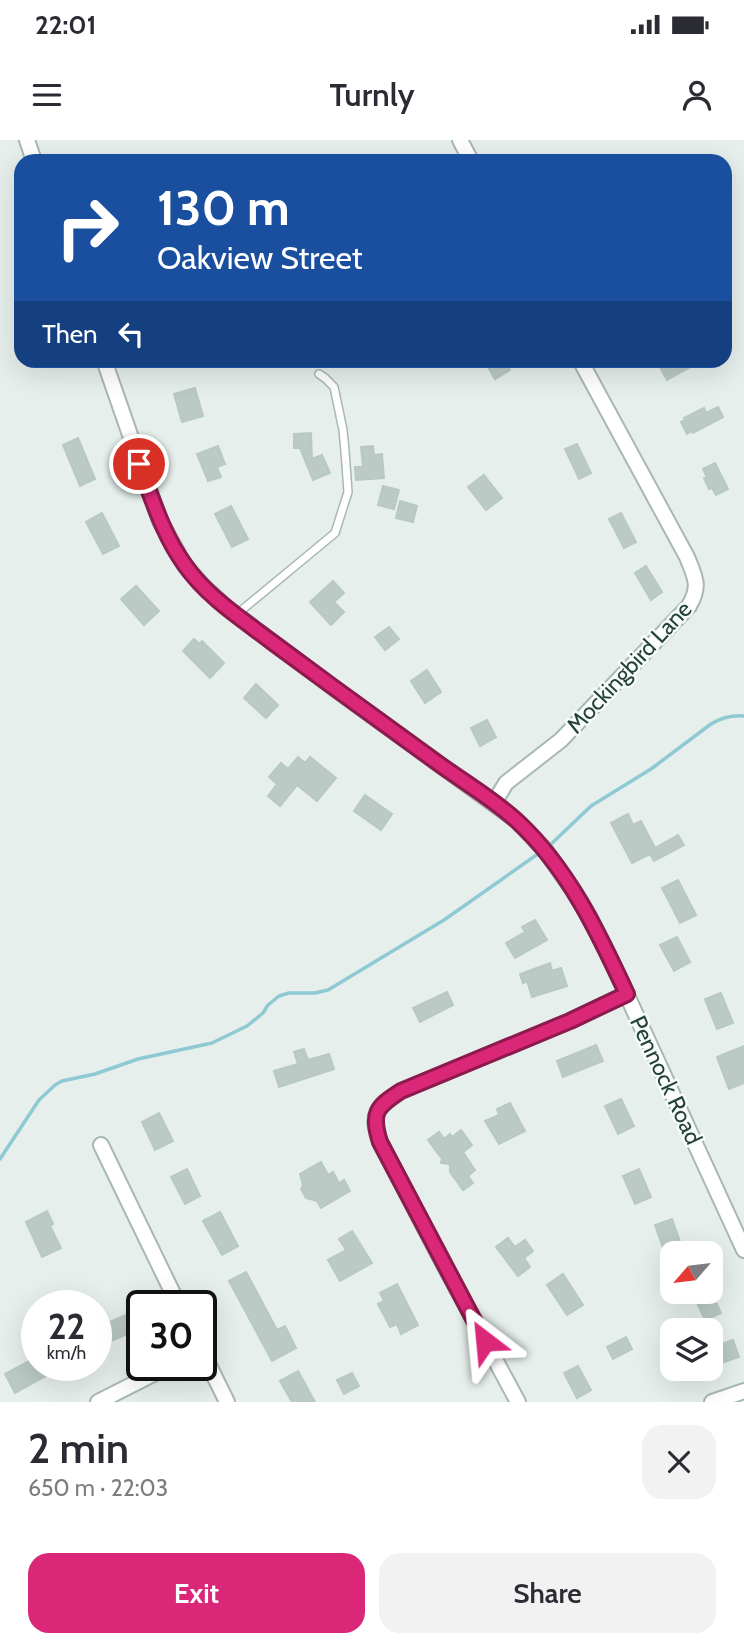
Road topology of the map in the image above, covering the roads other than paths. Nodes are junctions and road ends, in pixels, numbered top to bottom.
1 (107, 368) edge
2 (584, 368) edge
3 (318, 374) dead end
4 (236, 615) junction
5 (494, 803) junction
6 (627, 994) junction
7 (101, 1145) dead end
8 (744, 1250) edge
9 (171, 1290) edge
10 (139, 1381) edge
11 (217, 1381) edge
12 (744, 1391) edge
13 (98, 1402) edge
14 (227, 1402) edge
15 (518, 1402) edge
16 (712, 1402) edge

1 - 4 street, Pennock Road
2 - 5 street, Mockingbird Lane
3 - 4 lane
4 - 5 street, Pennock Road
5 - 6 street, Pennock Road
6 - 8 street, Pennock Road
6 - 15 street
7 - 9 street
10 - 13 street
11 - 14 street
12 - 16 street

